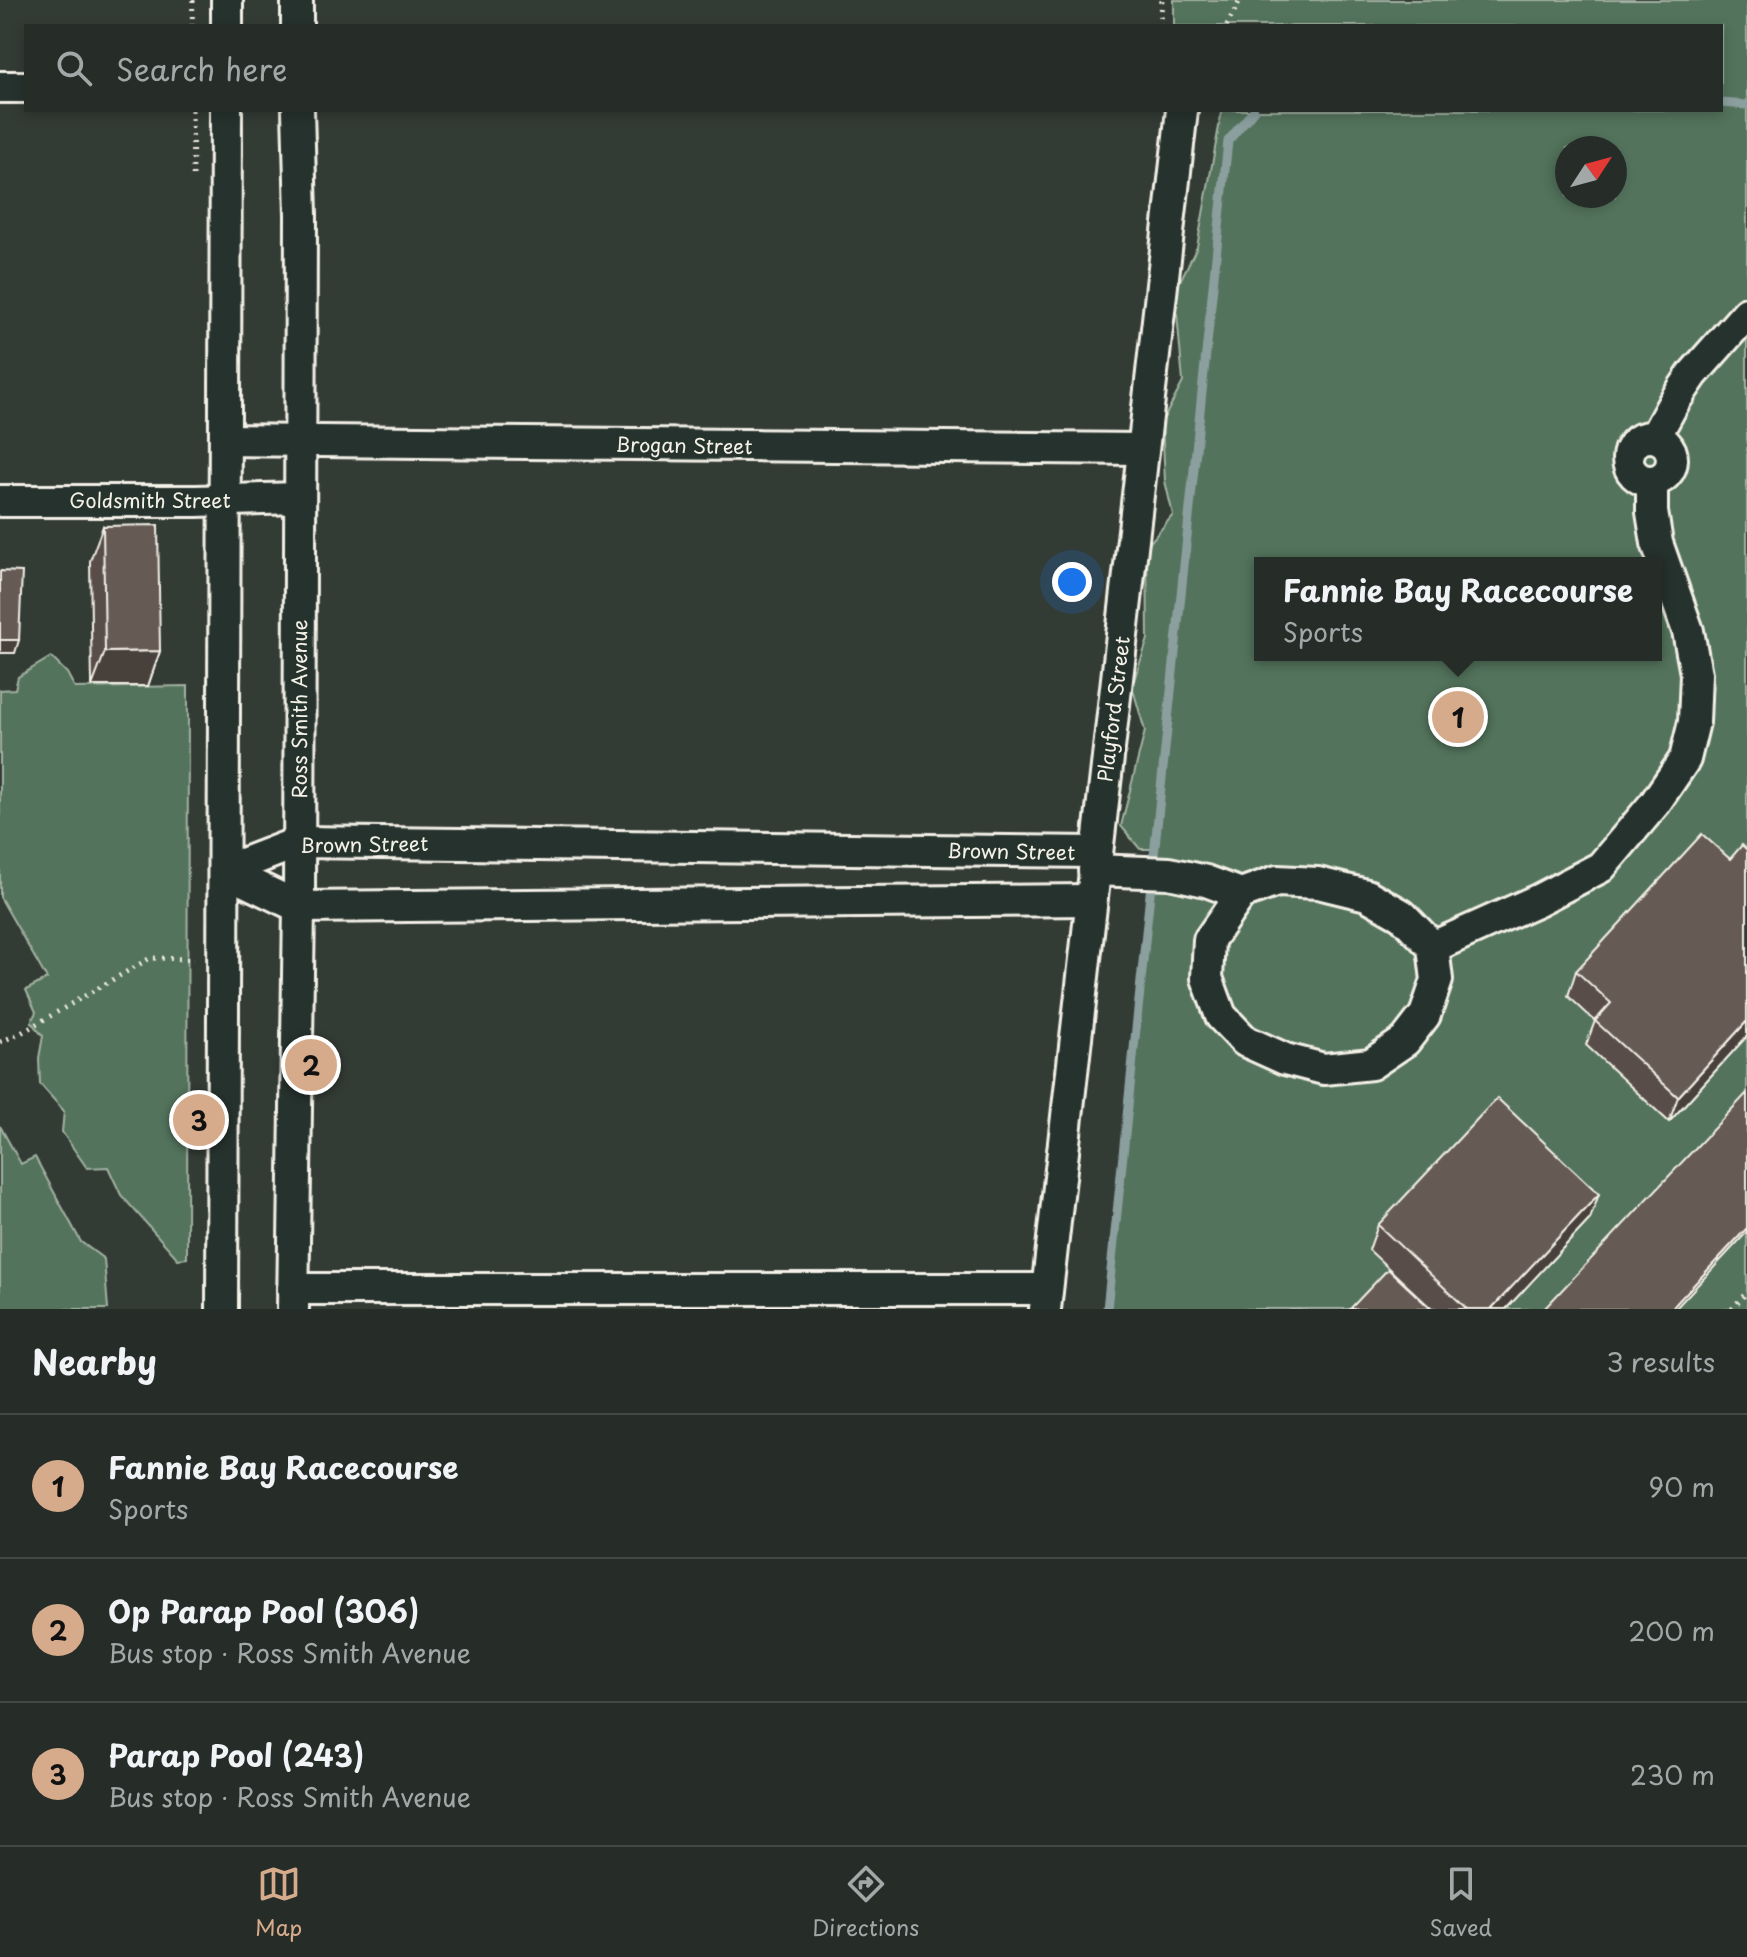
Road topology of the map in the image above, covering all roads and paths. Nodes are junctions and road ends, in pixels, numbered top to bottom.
1 (193, 0) edge
2 (227, 0) edge
3 (297, 0) edge
4 (1162, 0) edge
5 (1240, 0) edge
6 (192, 24) edge
7 (227, 24) edge
8 (297, 24) edge
9 (1160, 24) edge
10 (1228, 24) edge
11 (0, 87) edge
12 (24, 87) edge
13 (226, 112) edge
14 (298, 112) edge
15 (1182, 112) edge
16 (1747, 313) edge
17 (225, 440) junction
18 (300, 441) junction
19 (1143, 449) junction
20 (300, 498) junction
21 (225, 500) junction
22 (0, 501) edge
23 (1662, 557) edge
24 (1662, 557) edge
25 (299, 842) junction
26 (1095, 861) junction
27 (224, 871) junction
28 (1241, 894) junction
29 (1091, 900) junction
30 (299, 907) junction
31 (1433, 947) junction
32 (194, 959) dead end
33 (0, 1042) edge
34 (1747, 1292) edge
35 (293, 1299) edge
36 (1046, 1299) edge
37 (222, 1309) edge
38 (1732, 1309) edge

1 - 6 path
2 - 7 street
3 - 8 street
4 - 9 path
5 - 10 path
11 - 12 street
13 - 17 street
14 - 18 street, Ross Smith Avenue
15 - 19 street, Playford Street
16 - 23 street
17 - 18 street, Brogan Street
17 - 21 street
18 - 19 street, Brogan Street
18 - 20 street, Ross Smith Avenue
19 - 26 street, Playford Street
20 - 21 street, Goldsmith Street
20 - 25 street, Ross Smith Avenue
21 - 22 street, Goldsmith Street
21 - 27 street
24 - 31 street
25 - 26 street, Brown Street
25 - 27 street, Brown Street
25 - 30 street, Ross Smith Avenue
26 - 28 street, Brown Street
26 - 29 street, Playford Street
27 - 30 street
27 - 37 street
28 - 31 street
28 - 31 street
29 - 30 street
29 - 36 street, Playford Street
30 - 35 street, Ross Smith Avenue
32 - 33 path
34 - 38 path
35 - 36 street

